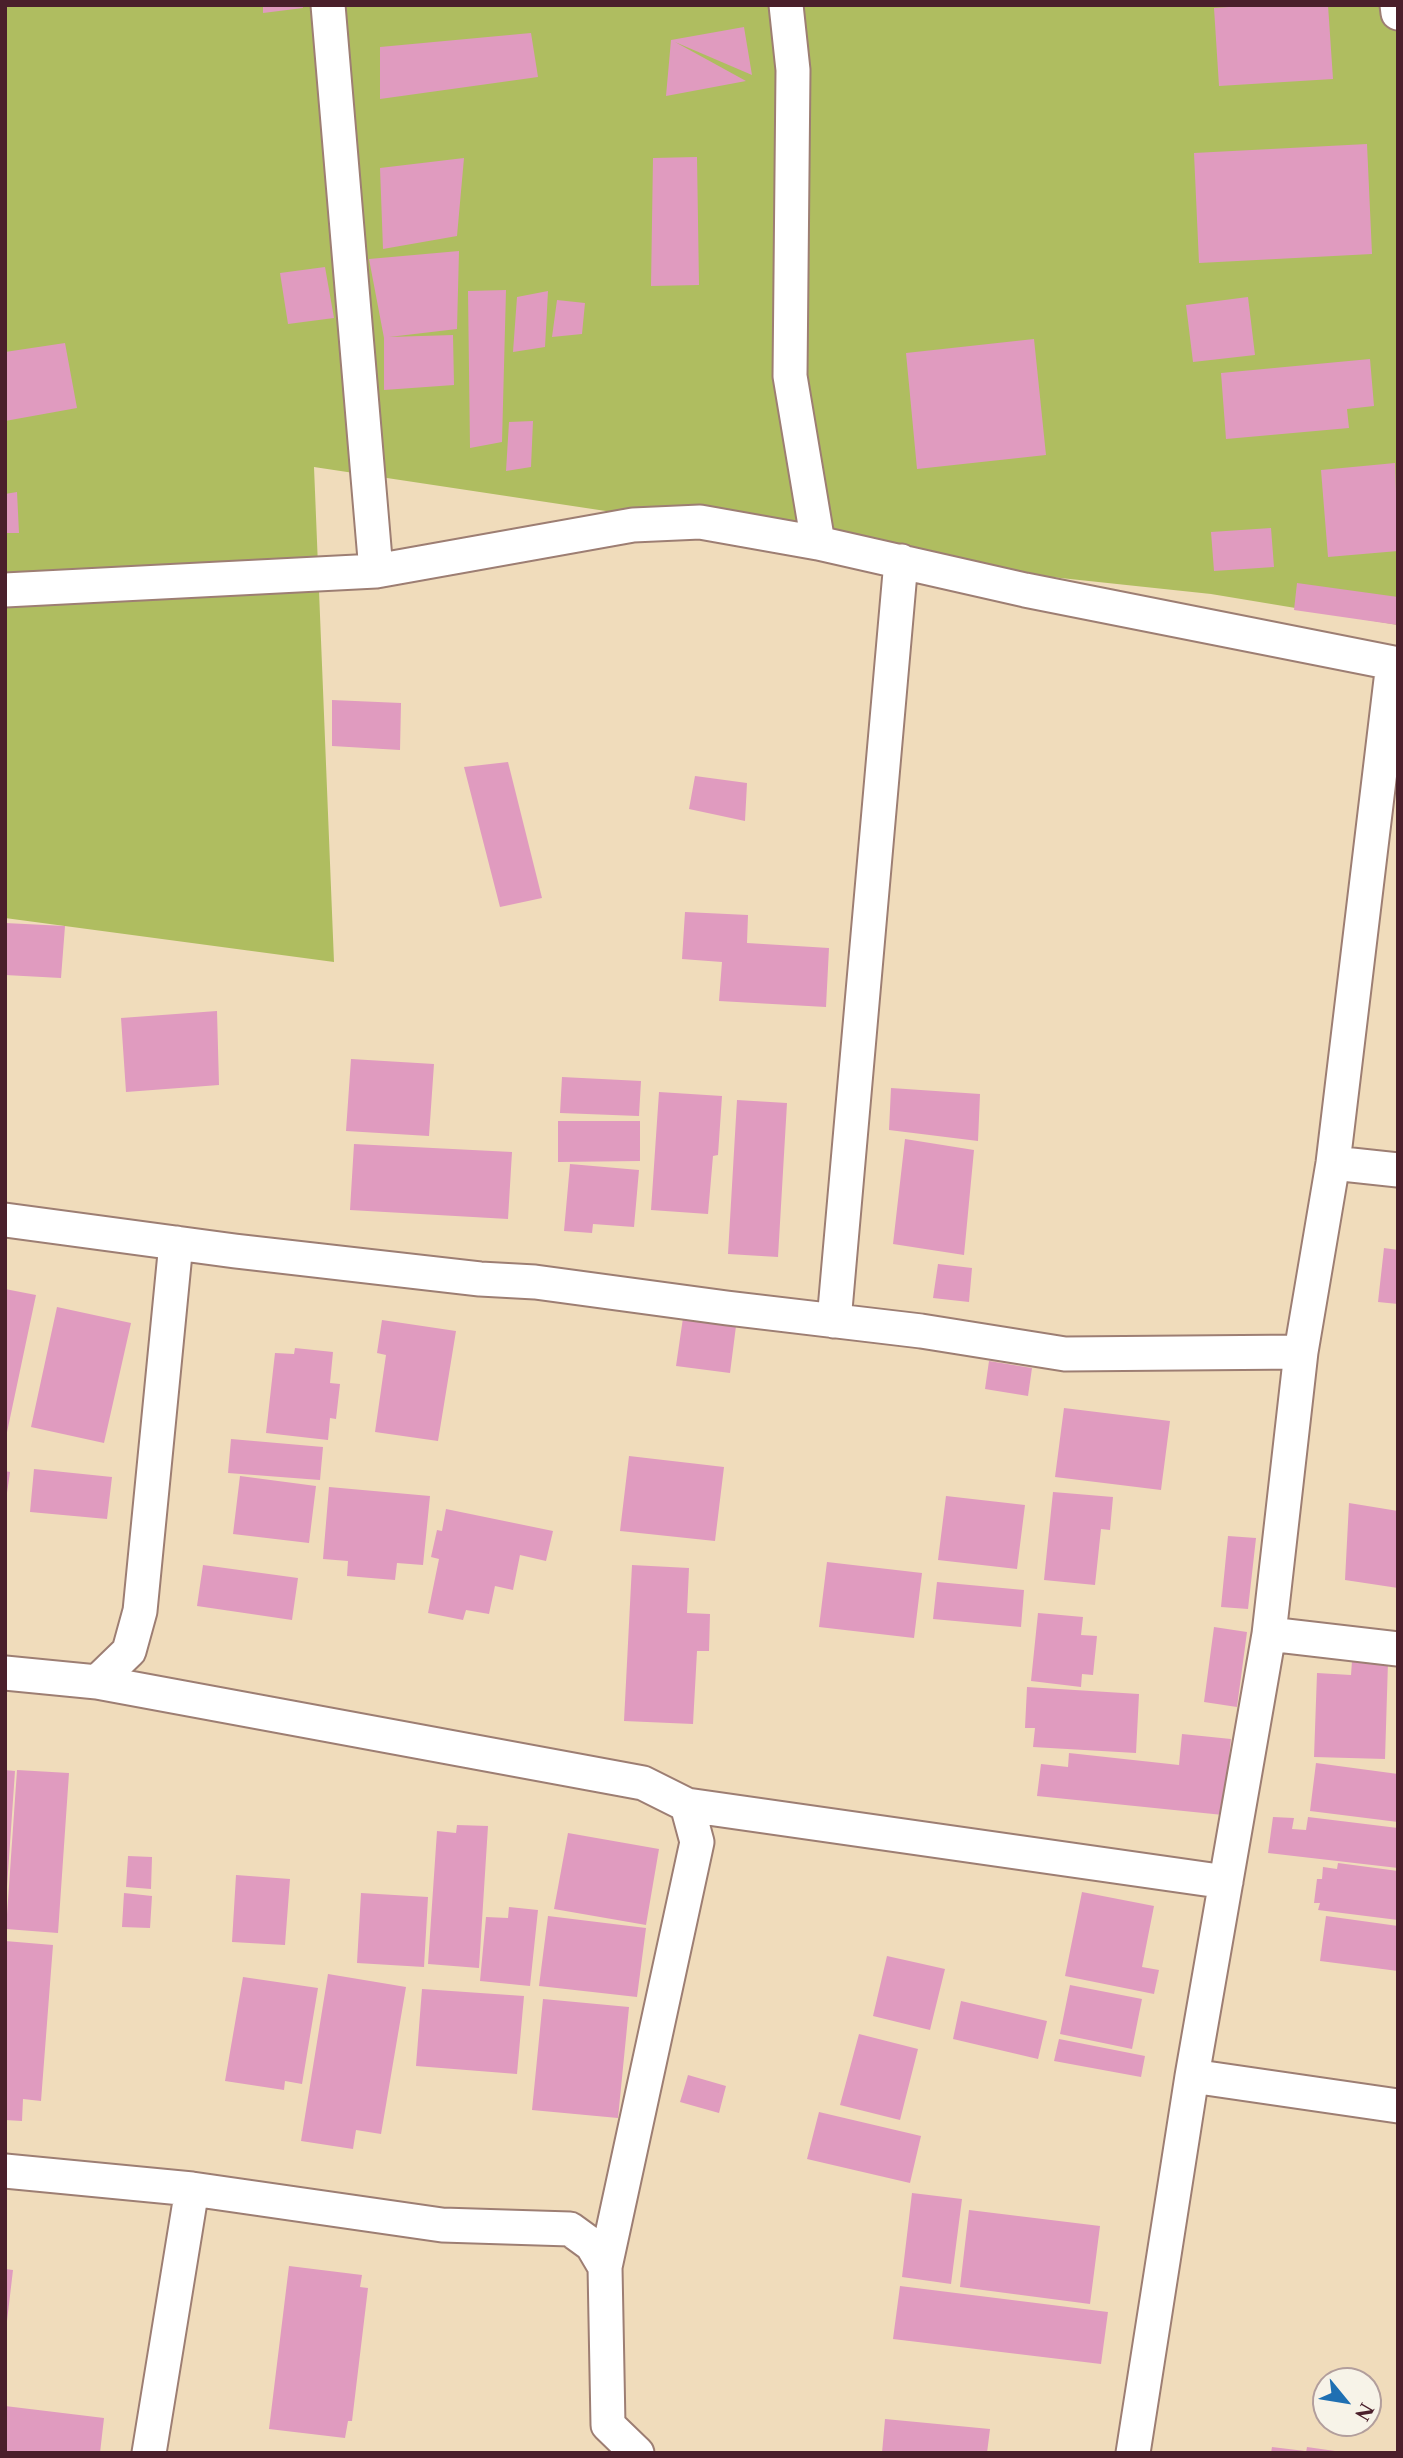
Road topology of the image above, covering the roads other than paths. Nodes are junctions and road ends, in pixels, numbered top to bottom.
1 (328, 5) edge
2 (786, 5) edge
3 (1397, 5) edge
4 (1398, 13) edge
5 (818, 543) junction
6 (901, 561) junction
7 (376, 571) junction
8 (5, 590) edge
9 (1395, 664) edge
10 (1333, 1163) junction
11 (1398, 1170) edge
12 (5, 1220) edge
13 (176, 1243) junction
14 (834, 1321) junction
15 (1301, 1352) junction
16 (1269, 1634) junction
17 (1398, 1649) edge
18 (5, 1673) edge
19 (97, 1682) junction
20 (687, 1805) junction
21 (1226, 1882) junction
22 (1192, 2076) junction
23 (1398, 2106) edge
24 (5, 2171) edge
25 (192, 2189) junction
26 (605, 2267) junction
27 (606, 2439) edge
28 (149, 2453) edge
29 (637, 2453) edge
30 (1133, 2453) edge

1 - 7 street
2 - 5 street
3 - 4 street
5 - 6 street
5 - 7 street
6 - 9 street
6 - 14 street
7 - 8 street
9 - 10 street
10 - 11 street
10 - 15 street
12 - 13 street
13 - 14 street
13 - 19 street
14 - 15 street
15 - 16 street
16 - 17 street
16 - 21 street
18 - 19 street
19 - 20 street
20 - 21 street
20 - 26 street
21 - 22 street
22 - 23 street
22 - 30 street
24 - 25 street
25 - 26 street
25 - 28 street
26 - 27 street
27 - 29 street

